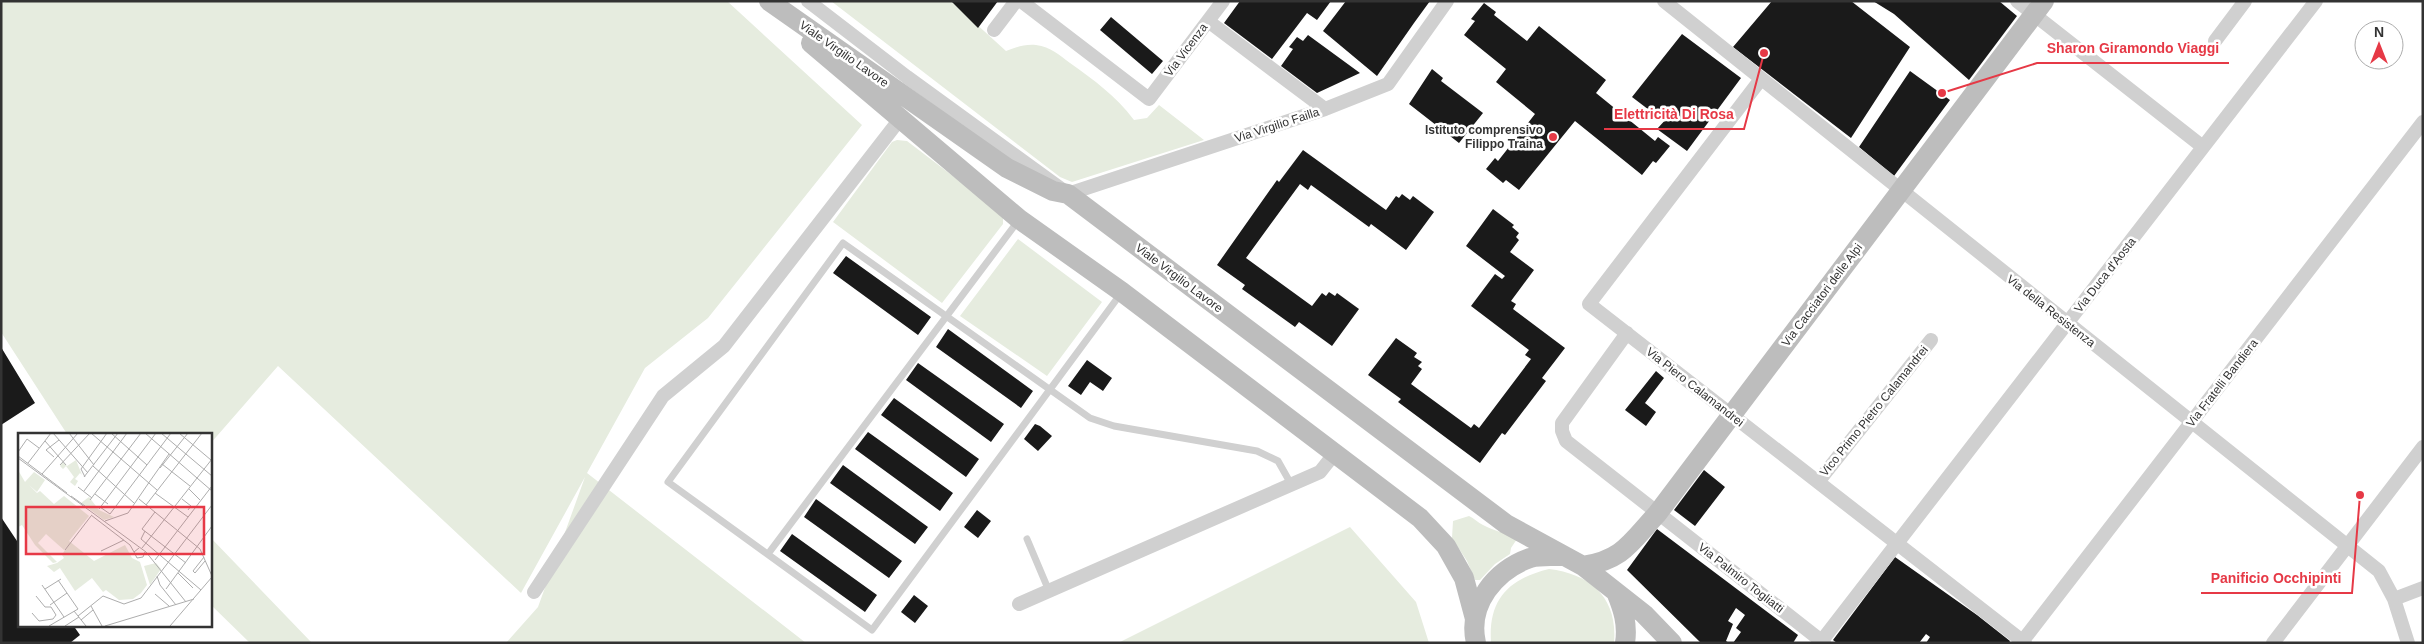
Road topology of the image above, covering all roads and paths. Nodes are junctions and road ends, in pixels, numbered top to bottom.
1 (765, 1) edge
2 (769, 1) edge
3 (808, 1) edge
4 (1016, 1) edge
5 (1021, 1) edge
6 (1223, 1) edge
7 (1447, 1) edge
8 (1664, 1) edge
9 (2017, 1) edge
10 (2245, 1) edge
11 (2316, 1) edge
12 (2039, 8) edge
13 (1208, 21) junction
14 (994, 30) dead end
15 (2215, 41) dead end
16 (1761, 79) junction
17 (1325, 109) junction
18 (900, 120) junction
19 (2423, 122) edge
20 (2203, 147) junction
21 (1900, 192) junction
22 (1068, 194) junction
23 (1020, 219) junction
24 (1122, 292) junction
25 (947, 316) junction
26 (2067, 324) junction
27 (1627, 333) junction
28 (1931, 340) dead end
29 (1050, 389) junction
30 (1731, 414) junction
31 (2192, 422) junction
32 (2423, 447) edge
33 (1335, 453) junction
34 (1818, 482) junction
35 (1291, 484) junction
36 (1657, 514) junction
37 (1027, 539) dead end
38 (1897, 543) junction
39 (2348, 546) junction
40 (768, 554) junction
41 (1561, 556) junction
42 (1583, 566) junction
43 (2423, 588) edge
44 (1049, 591) junction
45 (534, 592) dead end
46 (1616, 592) junction
47 (2394, 600) junction
48 (1018, 604) dead end
49 (1475, 619) junction
50 (1822, 642) edge
51 (2023, 642) edge
52 (1476, 643) edge
53 (1625, 643) edge
54 (1672, 643) edge
55 (2273, 643) edge
56 (2408, 643) edge

1 - 18 street, Viale Virgilio Lavore
2 - 22 street, Viale Virgilio Lavore
3 - 22 street
4 - 14 street
5 - 13 street, Via Vicenza
6 - 13 street, Via Vicenza
7 - 17 street, Via Virgilio Failla
8 - 16 street, Via della Resistenza
9 - 12 street
10 - 15 street
11 - 20 street, Via Duca d'Aosta
12 - 20 street
12 - 21 street, Via Cacciatori delle Alpi
13 - 17 street
16 - 21 street, Via della Resistenza
16 - 27 street, Via Piero Calamandrei
17 - 22 street, Via Virgilio Failla
18 - 23 street, Viale Virgilio Lavore
18 - 45 street
19 - 31 street, Via Fratelli Bandiera
20 - 26 street, Via Duca d'Aosta
21 - 26 street, Via della Resistenza
21 - 30 street, Via Cacciatori delle Alpi
22 - 41 street, Viale Virgilio Lavore
23 - 24 street, Viale Virgilio Lavore
23 - 25 lane
24 - 29 lane
24 - 33 street, Viale Virgilio Lavore
25 - 29 lane
25 - 40 lane
25 - 40 lane
26 - 31 street, Via della Resistenza
26 - 38 street, Via Duca d'Aosta
27 - 30 street, Via Piero Calamandrei
27 - 36 street, Via Palmiro Togliatti
28 - 34 street, Vico Primo Pietro Calamandrei
29 - 35 lane
29 - 40 lane
30 - 34 street, Via Piero Calamandrei
30 - 36 street, Via Cacciatori delle Alpi
31 - 39 street, Via della Resistenza
31 - 51 street, Via Fratelli Bandiera
32 - 39 street
33 - 35 street
33 - 49 street, Viale Virgilio Lavore
34 - 38 street, Via Piero Calamandrei
35 - 44 street
36 - 42 street, Via Cacciatori delle Alpi
36 - 50 street, Via Palmiro Togliatti
37 - 44 lane
38 - 50 street, Via Duca d'Aosta
38 - 51 street, Via Piero Calamandrei
39 - 47 street, Via della Resistenza
39 - 55 street
41 - 42 street, Viale Virgilio Lavore
41 - 49 street
42 - 46 street, Viale Virgilio Lavore
43 - 47 street
44 - 48 street
46 - 53 street
46 - 54 street, Viale Virgilio Lavore
47 - 56 street, Via della Resistenza
49 - 52 street

